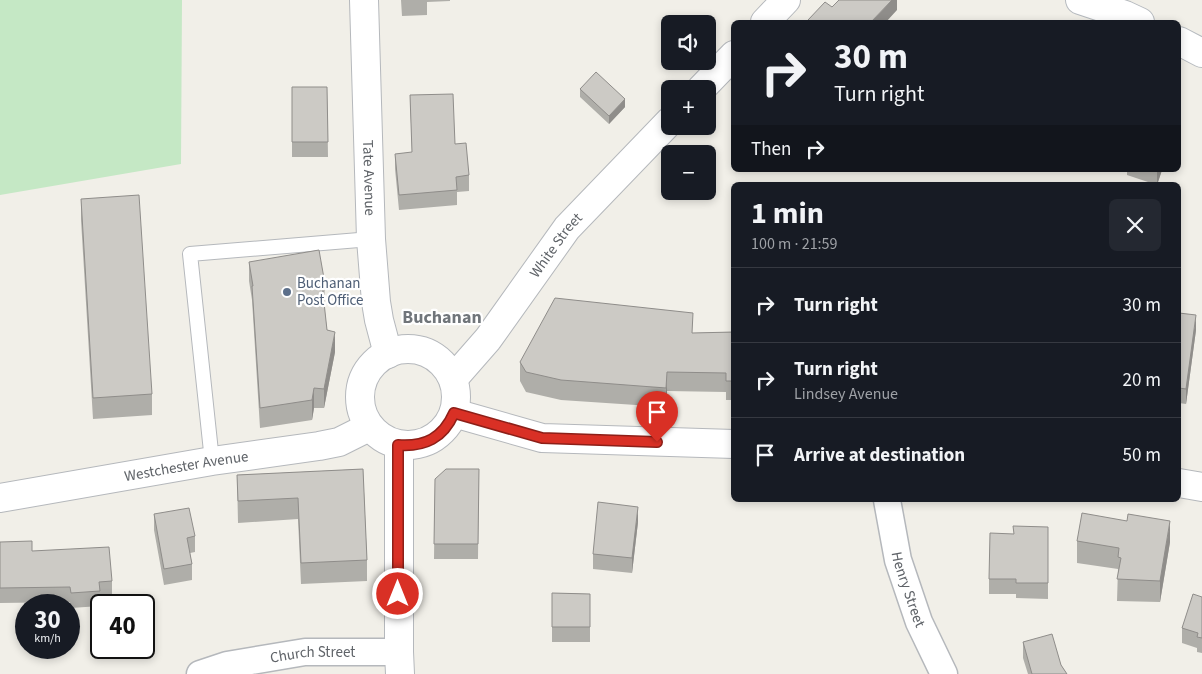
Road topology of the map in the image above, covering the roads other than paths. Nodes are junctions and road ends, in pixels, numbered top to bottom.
1 (364, 0) edge
2 (786, 0) edge
3 (1080, 0) edge
4 (767, 20) edge
5 (1136, 20) edge
6 (1181, 43) edge
7 (1202, 53) edge
8 (731, 57) edge
9 (709, 80) edge
10 (661, 130) edge
11 (371, 239) junction
12 (388, 354) junction
13 (453, 379) junction
14 (454, 413) junction
15 (369, 427) junction
16 (731, 444) edge
17 (398, 445) junction
18 (212, 461) junction
19 (1181, 482) edge
20 (1202, 487) edge
21 (0, 498) edge
22 (887, 502) edge
23 (399, 663) edge
24 (200, 674) edge
25 (944, 674) edge

1 - 11 street, Tate Avenue
2 - 4 street
3 - 5 street
6 - 7 street
8 - 9 street
10 - 13 street, White Street
11 - 12 street, Tate Avenue
11 - 18 lane
12 - 13 street
12 - 15 street
13 - 14 street
14 - 16 street
14 - 17 street
15 - 17 street
15 - 18 street, Westchester Avenue
17 - 23 street
18 - 21 street, Westchester Avenue
19 - 20 street
22 - 25 street, Henry Street
23 - 24 street, Church Street

